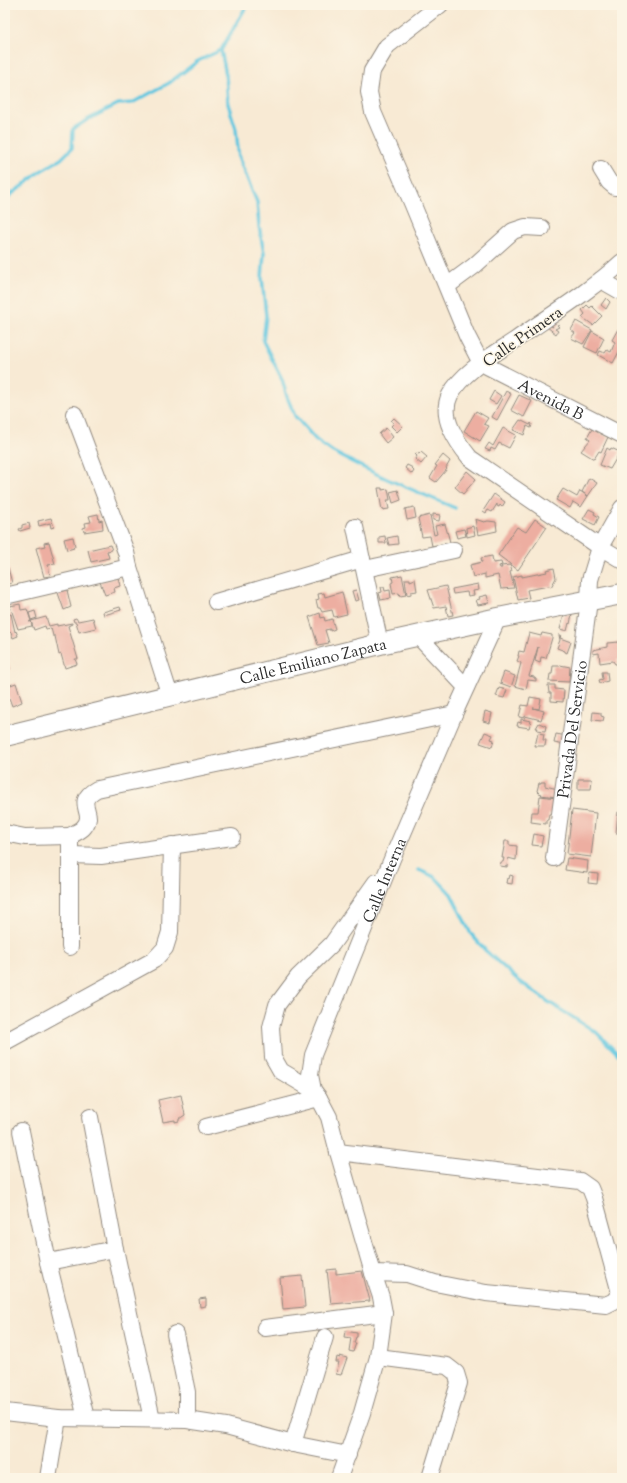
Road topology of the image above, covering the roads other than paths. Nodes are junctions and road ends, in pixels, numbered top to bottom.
1 (440, 5) edge
2 (601, 169) dead end
3 (622, 188) edge
4 (542, 228) dead end
5 (622, 262) edge
6 (602, 280) junction
7 (446, 286) junction
8 (622, 292) edge
9 (481, 363) junction
10 (74, 414) dead end
11 (622, 434) edge
12 (622, 508) edge
13 (355, 527) dead end
14 (600, 547) junction
15 (454, 550) dead end
16 (622, 560) edge
17 (364, 564) junction
18 (129, 567) junction
19 (622, 594) edge
20 (5, 596) edge
21 (589, 601) junction
22 (216, 602) dead end
23 (498, 618) junction
24 (418, 636) junction
25 (380, 644) junction
26 (466, 687) junction
27 (170, 696) junction
28 (454, 714) junction
29 (5, 736) edge
30 (5, 831) edge
31 (70, 836) junction
32 (232, 837) dead end
33 (172, 845) junction
34 (71, 855) junction
35 (554, 858) dead end
36 (392, 859) junction
37 (70, 947) dead end
38 (5, 1042) edge
39 (314, 1088) junction
40 (90, 1117) dead end
41 (206, 1127) dead end
42 (21, 1131) dead end
43 (338, 1152) junction
44 (115, 1249) junction
45 (48, 1262) junction
46 (373, 1273) junction
47 (384, 1313) junction
48 (265, 1328) dead end
49 (175, 1334) dead end
50 (325, 1337) dead end
51 (378, 1357) junction
52 (5, 1412) edge
53 (58, 1418) junction
54 (86, 1418) junction
55 (152, 1419) junction
56 (187, 1420) junction
57 (293, 1444) junction
58 (348, 1455) junction
59 (48, 1478) edge
60 (339, 1478) edge
61 (430, 1478) edge

1 - 7 street
2 - 3 street
4 - 7 street
5 - 6 street, Calle Primera
6 - 8 street
6 - 9 street, Calle Primera
7 - 9 street
9 - 11 street, Avenida B
9 - 14 street, Calle Primera
10 - 18 street
12 - 14 street, Privada Del Servicio
13 - 17 street
14 - 16 street
14 - 21 street, Privada Del Servicio
15 - 17 street
17 - 22 street
17 - 25 street
18 - 20 street
18 - 27 street
19 - 21 main road, Calle Emiliano Zapata
21 - 23 main road, Calle Emiliano Zapata
21 - 35 street, Privada Del Servicio
23 - 24 main road, Calle Emiliano Zapata
23 - 26 street, Calle Interna
24 - 25 main road, Calle Emiliano Zapata
24 - 26 street
25 - 27 main road, Calle Emiliano Zapata
26 - 28 street, Calle Interna
27 - 29 main road, Calle Emiliano Zapata
28 - 31 street
28 - 36 street, Calle Interna
30 - 31 street
31 - 34 street
32 - 33 street
33 - 34 street
33 - 38 street
34 - 37 street
36 - 39 street, Calle Interna
36 - 39 street
39 - 41 street
39 - 43 street
40 - 44 street
42 - 45 street
43 - 46 street
43 - 46 street
44 - 45 street
44 - 55 street
45 - 54 street
46 - 47 street
47 - 48 street
47 - 51 street
49 - 56 street
50 - 57 street
51 - 58 street
51 - 61 street
52 - 53 street
53 - 54 street
53 - 59 street
54 - 55 street
55 - 56 street
56 - 57 street
57 - 58 street
58 - 60 street

